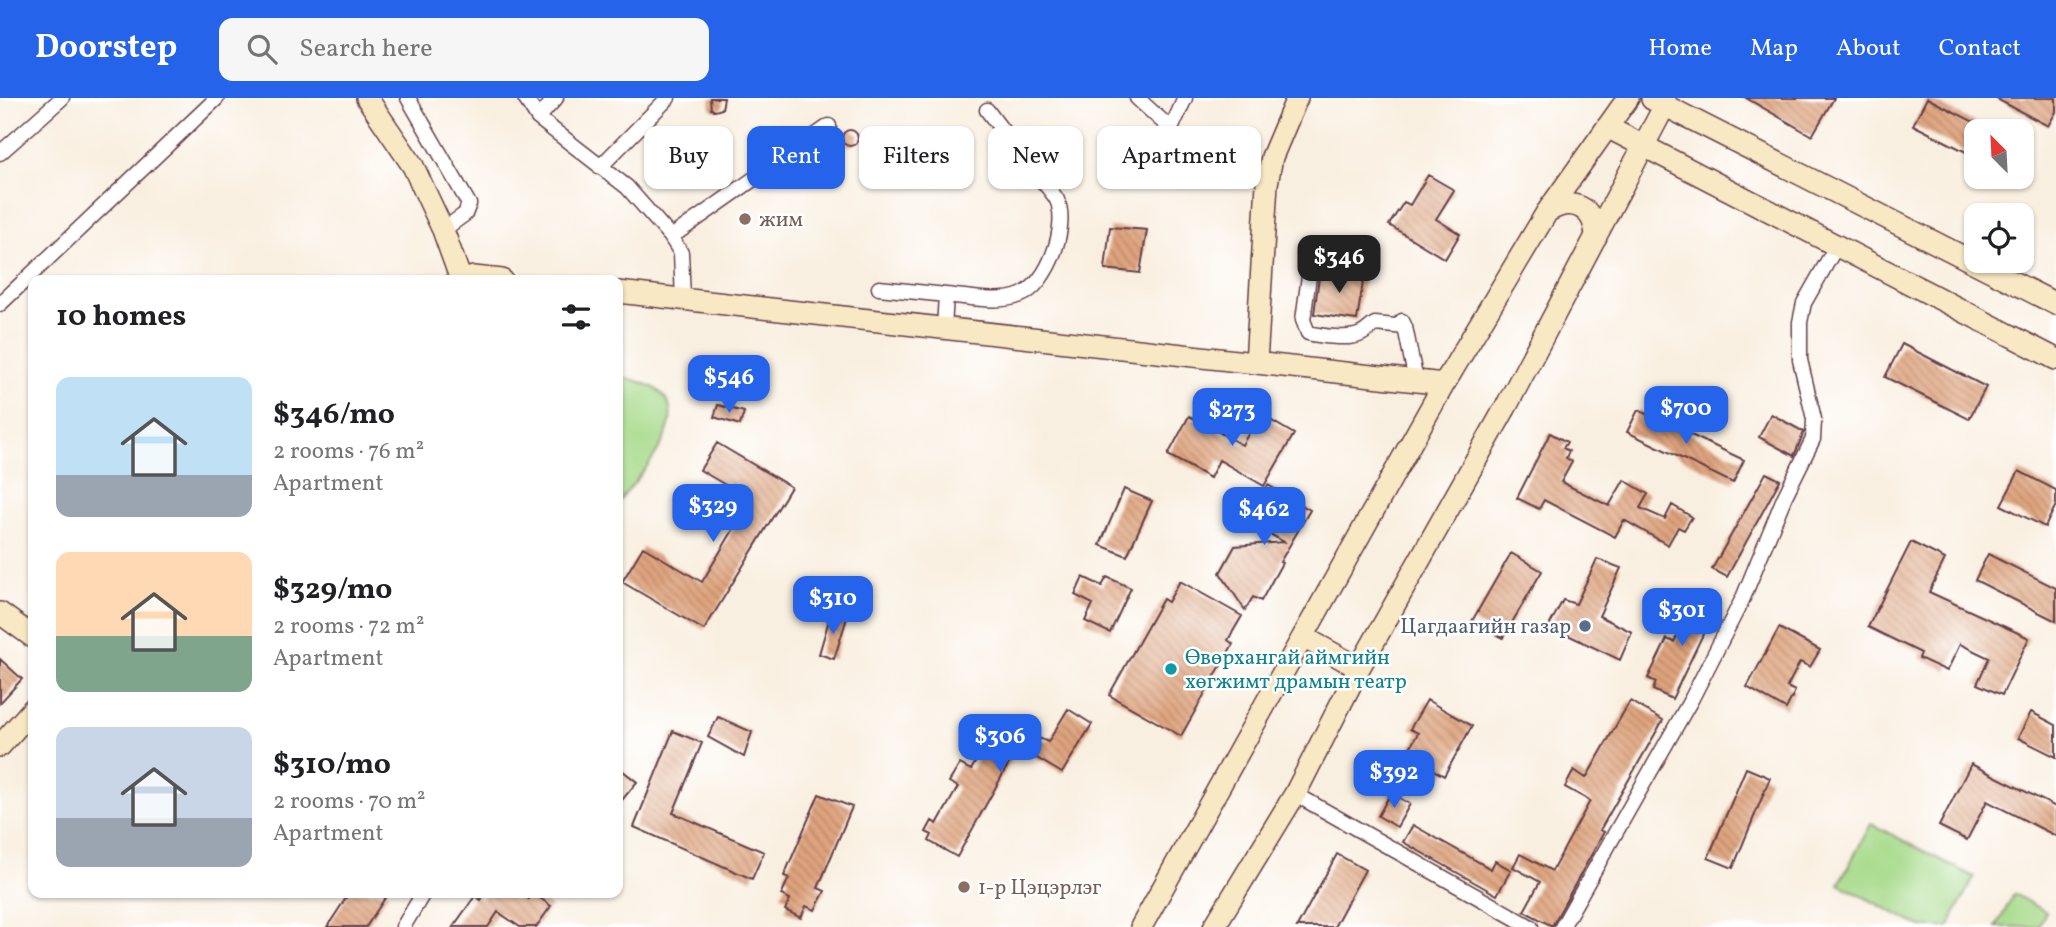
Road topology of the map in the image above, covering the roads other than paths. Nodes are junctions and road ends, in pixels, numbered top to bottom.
1 (62, 98) edge
2 (217, 98) edge
3 (367, 98) edge
4 (408, 98) edge
5 (525, 98) edge
6 (556, 98) edge
7 (668, 98) edge
8 (1137, 98) edge
9 (1185, 98) edge
10 (1297, 98) edge
11 (1628, 98) edge
12 (1660, 100) edge
13 (987, 110) dead end
14 (538, 118) junction
15 (1607, 127) junction
16 (1643, 146) junction
17 (0, 153) edge
18 (600, 167) junction
19 (747, 184) edge
20 (1547, 212) junction
21 (443, 230) junction
22 (671, 237) junction
23 (1597, 237) junction
24 (1837, 246) junction
25 (1310, 269) dead end
26 (31, 275) edge
27 (459, 275) edge
28 (28, 277) edge
29 (879, 288) dead end
30 (623, 293) edge
31 (946, 295) junction
32 (683, 299) junction
33 (0, 304) edge
34 (2056, 304) edge
35 (944, 328) junction
36 (2056, 359) edge
37 (1256, 363) junction
38 (1416, 381) junction
39 (1444, 384) junction
40 (0, 613) edge
41 (28, 633) edge
42 (1305, 638) junction
43 (1359, 668) junction
44 (28, 715) edge
45 (0, 746) edge
46 (1295, 794) junction
47 (420, 898) edge
48 (403, 927) edge
49 (1141, 927) edge
50 (1214, 927) edge
51 (1531, 927) edge
52 (1562, 927) edge

1 - 17 street
2 - 26 street
3 - 21 main road
4 - 21 street
5 - 14 street
6 - 14 street
7 - 18 street
8 - 9 street
10 - 37 main road
11 - 15 main road
12 - 16 main road
12 - 34 main road
13 - 31 street
14 - 18 street
15 - 16 main road
15 - 20 main road
16 - 23 main road
16 - 24 main road
18 - 22 street
19 - 22 street
20 - 23 main road
20 - 39 main road
21 - 27 main road
22 - 32 street
23 - 43 main road
24 - 36 main road
24 - 52 street
25 - 38 street
28 - 33 street
29 - 31 street
30 - 32 main road
31 - 35 street
32 - 35 main road
35 - 37 main road
37 - 38 main road
38 - 39 main road
39 - 42 main road
40 - 41 main road
42 - 43 main road
42 - 49 main road
43 - 46 main road
44 - 45 main road
46 - 50 main road
46 - 51 street
47 - 48 street

